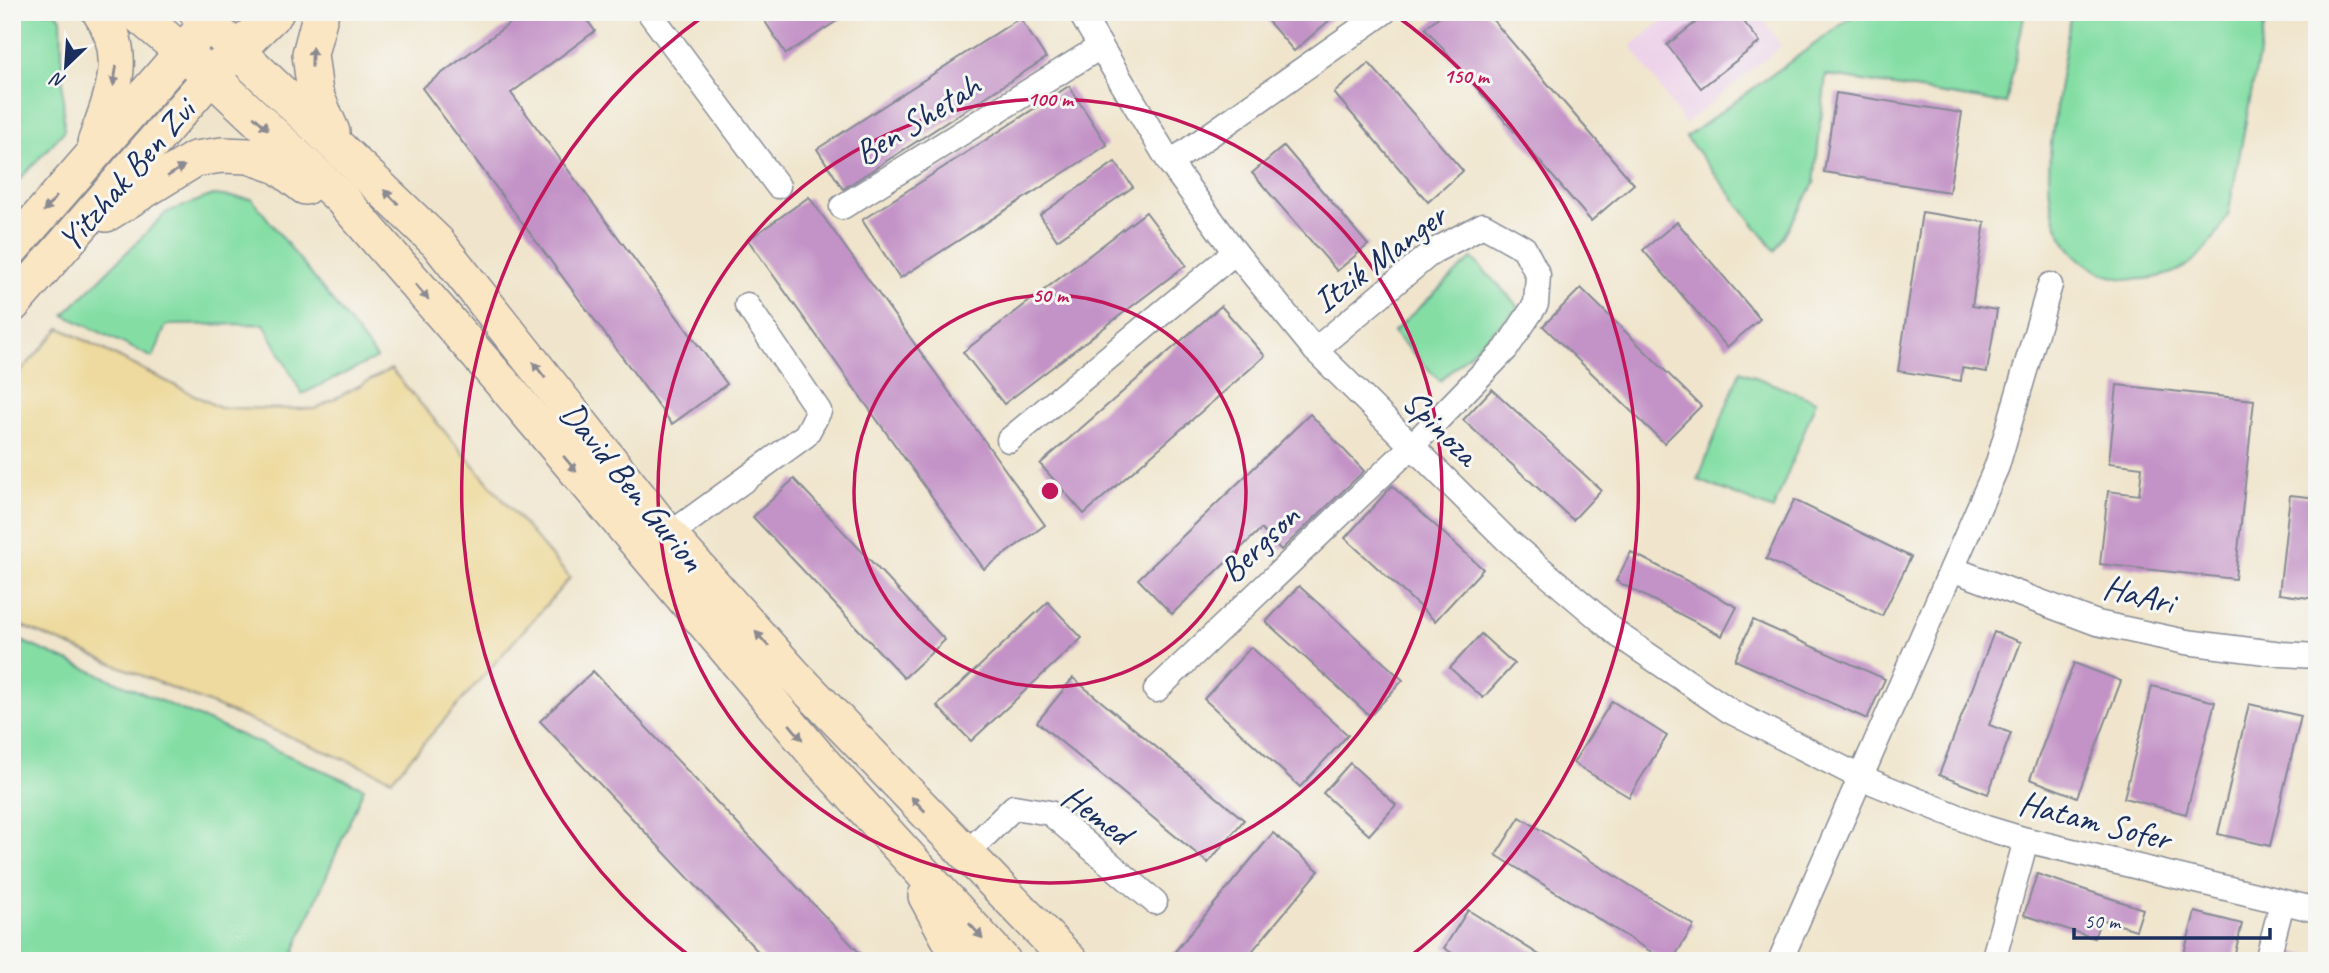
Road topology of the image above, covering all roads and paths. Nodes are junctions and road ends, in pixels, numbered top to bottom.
1 (100, 12) edge
2 (135, 12) edge
3 (276, 12) edge
4 (321, 12) edge
5 (1080, 12) edge
6 (1384, 12) edge
7 (208, 16) edge
8 (662, 16) edge
9 (1100, 47) junction
10 (237, 49) junction
11 (183, 51) junction
12 (211, 76) junction
13 (337, 145) junction
14 (89, 160) junction
15 (1170, 163) junction
16 (778, 187) dead end
17 (842, 207) dead end
18 (76, 233) junction
19 (378, 240) junction
20 (12, 248) edge
21 (1235, 252) junction
22 (2050, 285) dead end
23 (12, 305) edge
24 (747, 306) dead end
25 (1315, 350) junction
26 (1009, 440) dead end
27 (1411, 447) junction
28 (668, 535) junction
29 (1952, 569) junction
30 (2317, 656) edge
31 (1156, 690) dead end
32 (1862, 778) junction
33 (2026, 840) junction
34 (897, 844) junction
35 (966, 854) junction
36 (1155, 902) dead end
37 (2282, 903) junction
38 (2317, 910) edge
39 (961, 961) edge
40 (1003, 961) edge
41 (1070, 961) edge
42 (1780, 961) edge
43 (1993, 961) edge
44 (2267, 961) edge

1 -> 14 main road
2 - 11 main road, David Ben Gurion
3 - 10 main road, Yitzhak Ben Zvi
13 -> 4 main road
5 - 9 street, Spinoza
6 - 15 street
7 - 10 main road, David Ben Gurion
7 - 11 main road, Yitzhak Ben Zvi
8 - 16 street
9 - 15 street, Spinoza
9 - 17 street, Ben Shetah
10 - 12 main road, Yitzhak Ben Zvi
10 - 13 main road, David Ben Gurion
11 - 12 main road, David Ben Gurion
11 - 14 main road, Yitzhak Ben Zvi
12 - 18 main road, Yitzhak Ben Zvi
12 -> 19 main road, David Ben Gurion
28 -> 13 main road, David Ben Gurion
14 -> 20 main road, Yitzhak Ben Zvi
15 - 21 street, Spinoza
18 -> 19 main road
18 - 23 main road, Yitzhak Ben Zvi
19 -> 34 main road, David Ben Gurion
21 - 25 street, Spinoza
21 - 26 street
22 - 29 street
24 - 28 street
25 - 27 street, Spinoza
25 - 27 street, Itzik Manger
27 - 31 street, Bergson
27 - 32 street, Spinoza
35 -> 28 main road, David Ben Gurion
29 - 30 street, HaAri
29 - 32 street
32 - 33 street, Hatam Sofer
32 - 42 street
33 - 37 street, Hatam Sofer
33 - 43 street
34 - 39 main road
34 -> 40 main road, David Ben Gurion
35 - 36 street, Hemed
35 - 41 main road, David Ben Gurion
37 - 38 street, Hatam Sofer
37 - 44 street

